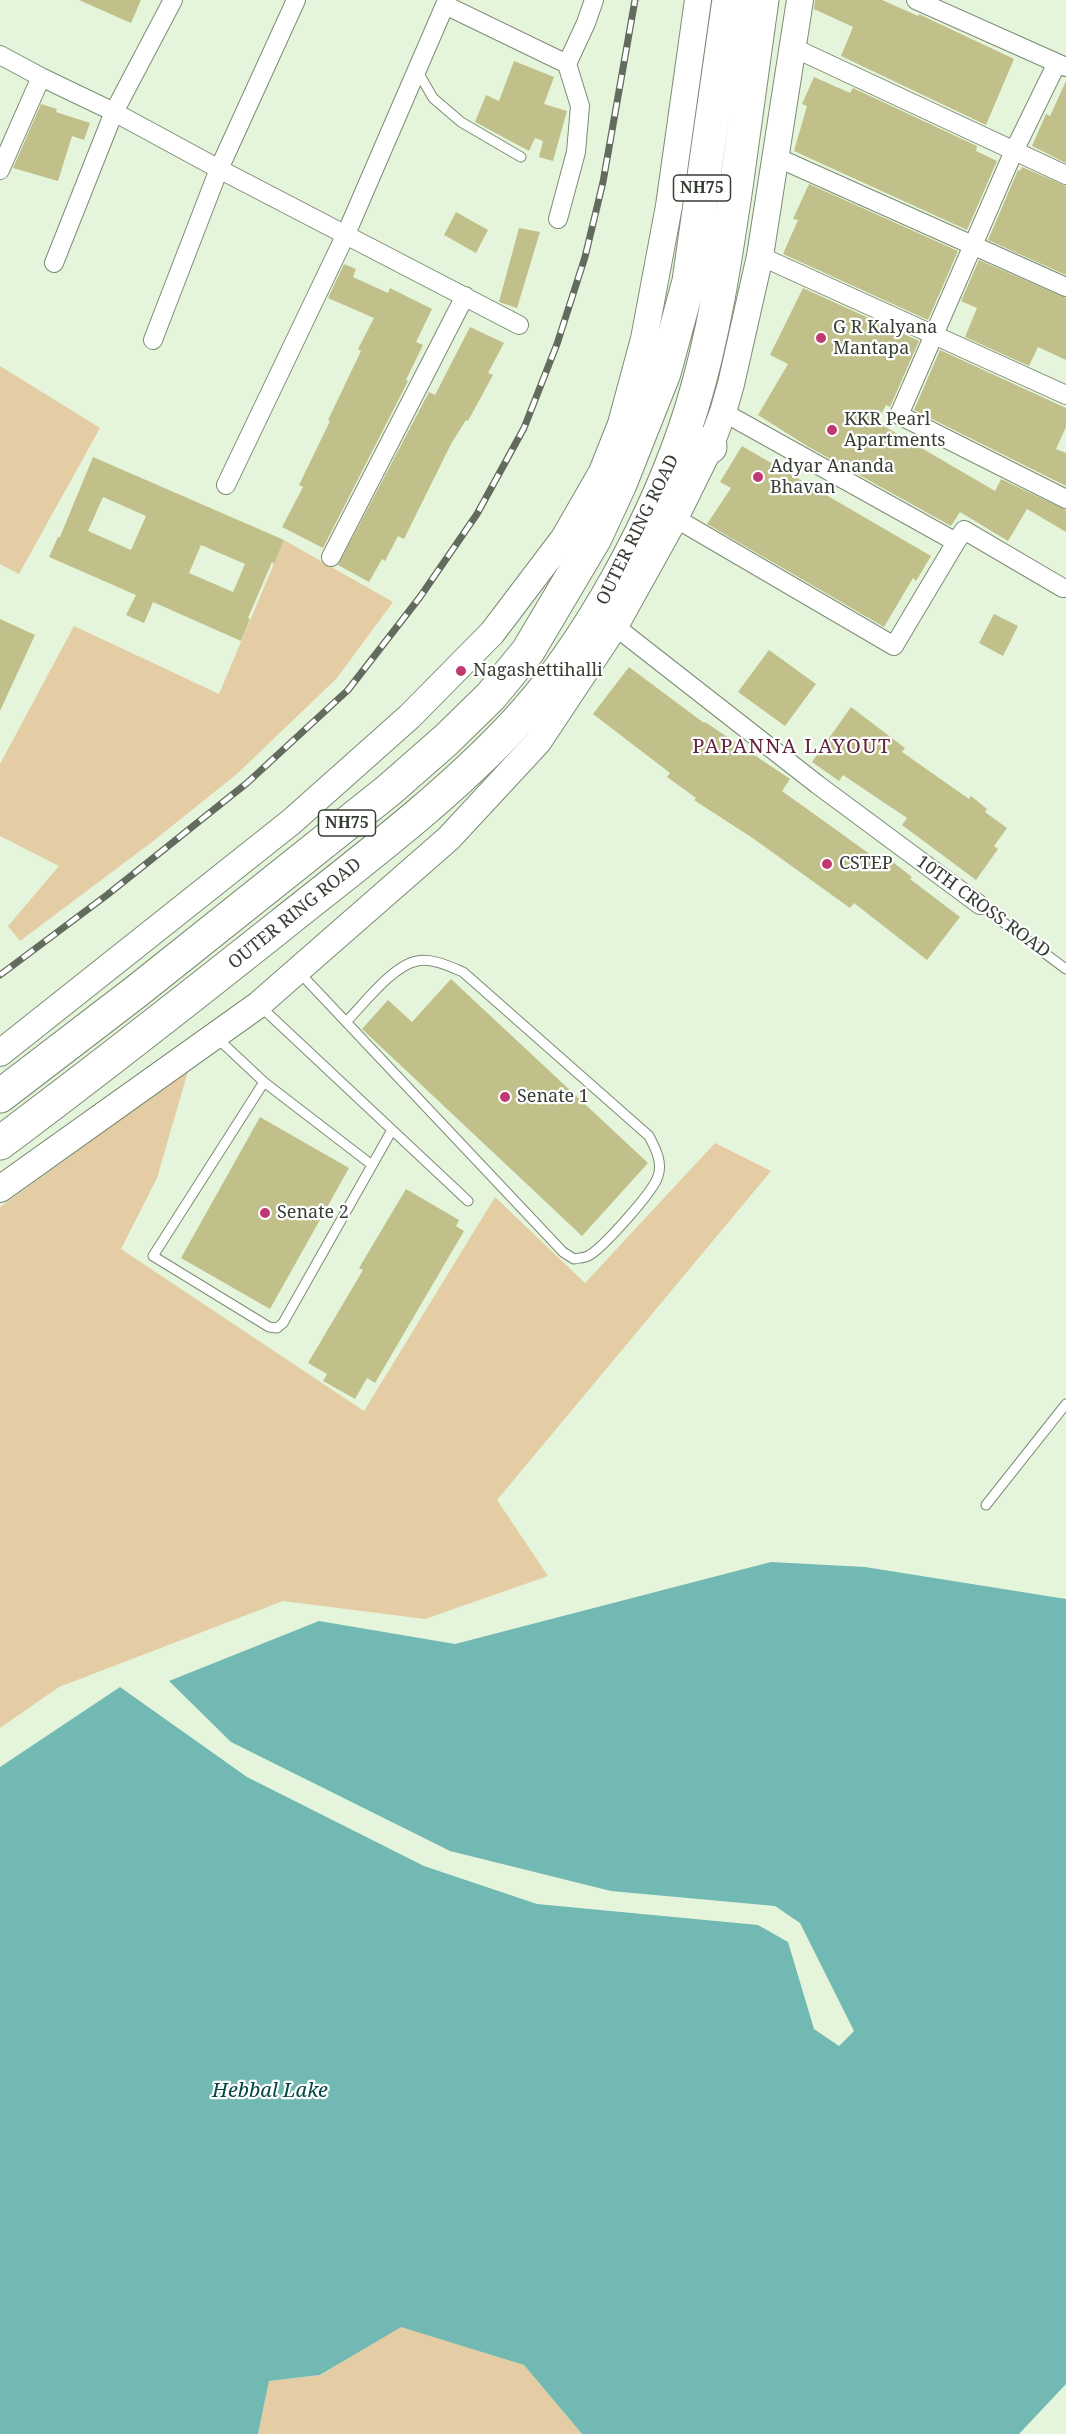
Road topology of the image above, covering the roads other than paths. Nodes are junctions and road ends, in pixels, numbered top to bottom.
1 (173, 0) edge
2 (296, 0) edge
3 (594, 0) edge
4 (698, 0) edge
5 (729, 0) edge
6 (762, 0) edge
7 (800, 0) edge
8 (916, 0) edge
9 (446, 3) edge
10 (792, 47) junction
11 (0, 55) edge
12 (567, 64) junction
13 (1062, 65) edge
14 (418, 72) junction
15 (41, 77) junction
16 (114, 112) junction
17 (1014, 151) junction
18 (521, 157) dead end
19 (776, 158) junction
20 (0, 170) edge
21 (219, 170) junction
22 (1066, 175) edge
23 (558, 219) dead end
24 (346, 234) junction
25 (973, 244) junction
26 (760, 256) junction
27 (54, 263) dead end
28 (1066, 287) edge
29 (465, 296) junction
30 (519, 324) dead end
31 (934, 335) junction
32 (153, 340) dead end
33 (1066, 395) edge
34 (723, 412) junction
35 (696, 442) junction
36 (611, 478) junction
37 (226, 485) dead end
38 (1066, 499) edge
39 (675, 518) junction
40 (956, 542) junction
41 (331, 557) dead end
42 (1063, 588) dead end
43 (606, 619) junction
44 (980, 905) joint
45 (1066, 969) edge
46 (297, 970) junction
47 (258, 1005) junction
48 (346, 1022) junction
49 (214, 1036) junction
50 (0, 1053) edge
51 (264, 1082) junction
52 (0, 1096) edge
53 (392, 1130) junction
54 (0, 1143) edge
55 (372, 1165) junction
56 (0, 1189) edge
57 (468, 1201) dead end
58 (1066, 1404) edge
59 (986, 1505) dead end

1 - 16 street
2 - 21 street
3 - 12 street
4 - 36 street
5 - 36 highway, NH75
6 - 35 highway, NH75
7 - 10 street
8 - 13 street
9 - 12 street
9 - 14 street
10 - 17 street
10 - 19 street
11 - 15 street
12 - 23 street
13 - 17 street
14 - 18 lane
14 - 24 street
15 - 16 street
15 - 20 street
16 - 21 street
16 - 27 street
17 - 22 street
17 - 25 street
19 - 25 street
19 - 26 street
21 - 24 street
21 - 32 street
24 - 29 street
24 - 37 street
25 - 28 street
25 - 31 street
26 - 31 street
26 - 34 street
29 - 30 street
29 - 41 street
31 - 33 street
31 - 38 street
34 - 35 street
34 - 40 street
35 - 39 street
35 - 43 highway, OUTER RING ROAD / NH75
36 - 50 street
36 - 52 highway, OUTER RING ROAD / NH75
39 - 40 street
39 - 43 street
40 - 42 street
43 - 44 street, 10TH CROSS ROAD
43 - 46 street
43 - 54 highway, OUTER RING ROAD / NH75
44 - 45 lane, 10TH CROSS ROAD
46 - 47 street
46 - 48 lane
47 - 49 street
47 - 53 lane
48 - 48 lane
49 - 51 lane
49 - 56 street
51 - 55 lane
51 - 55 lane
53 - 55 lane
53 - 57 lane
58 - 59 lane

